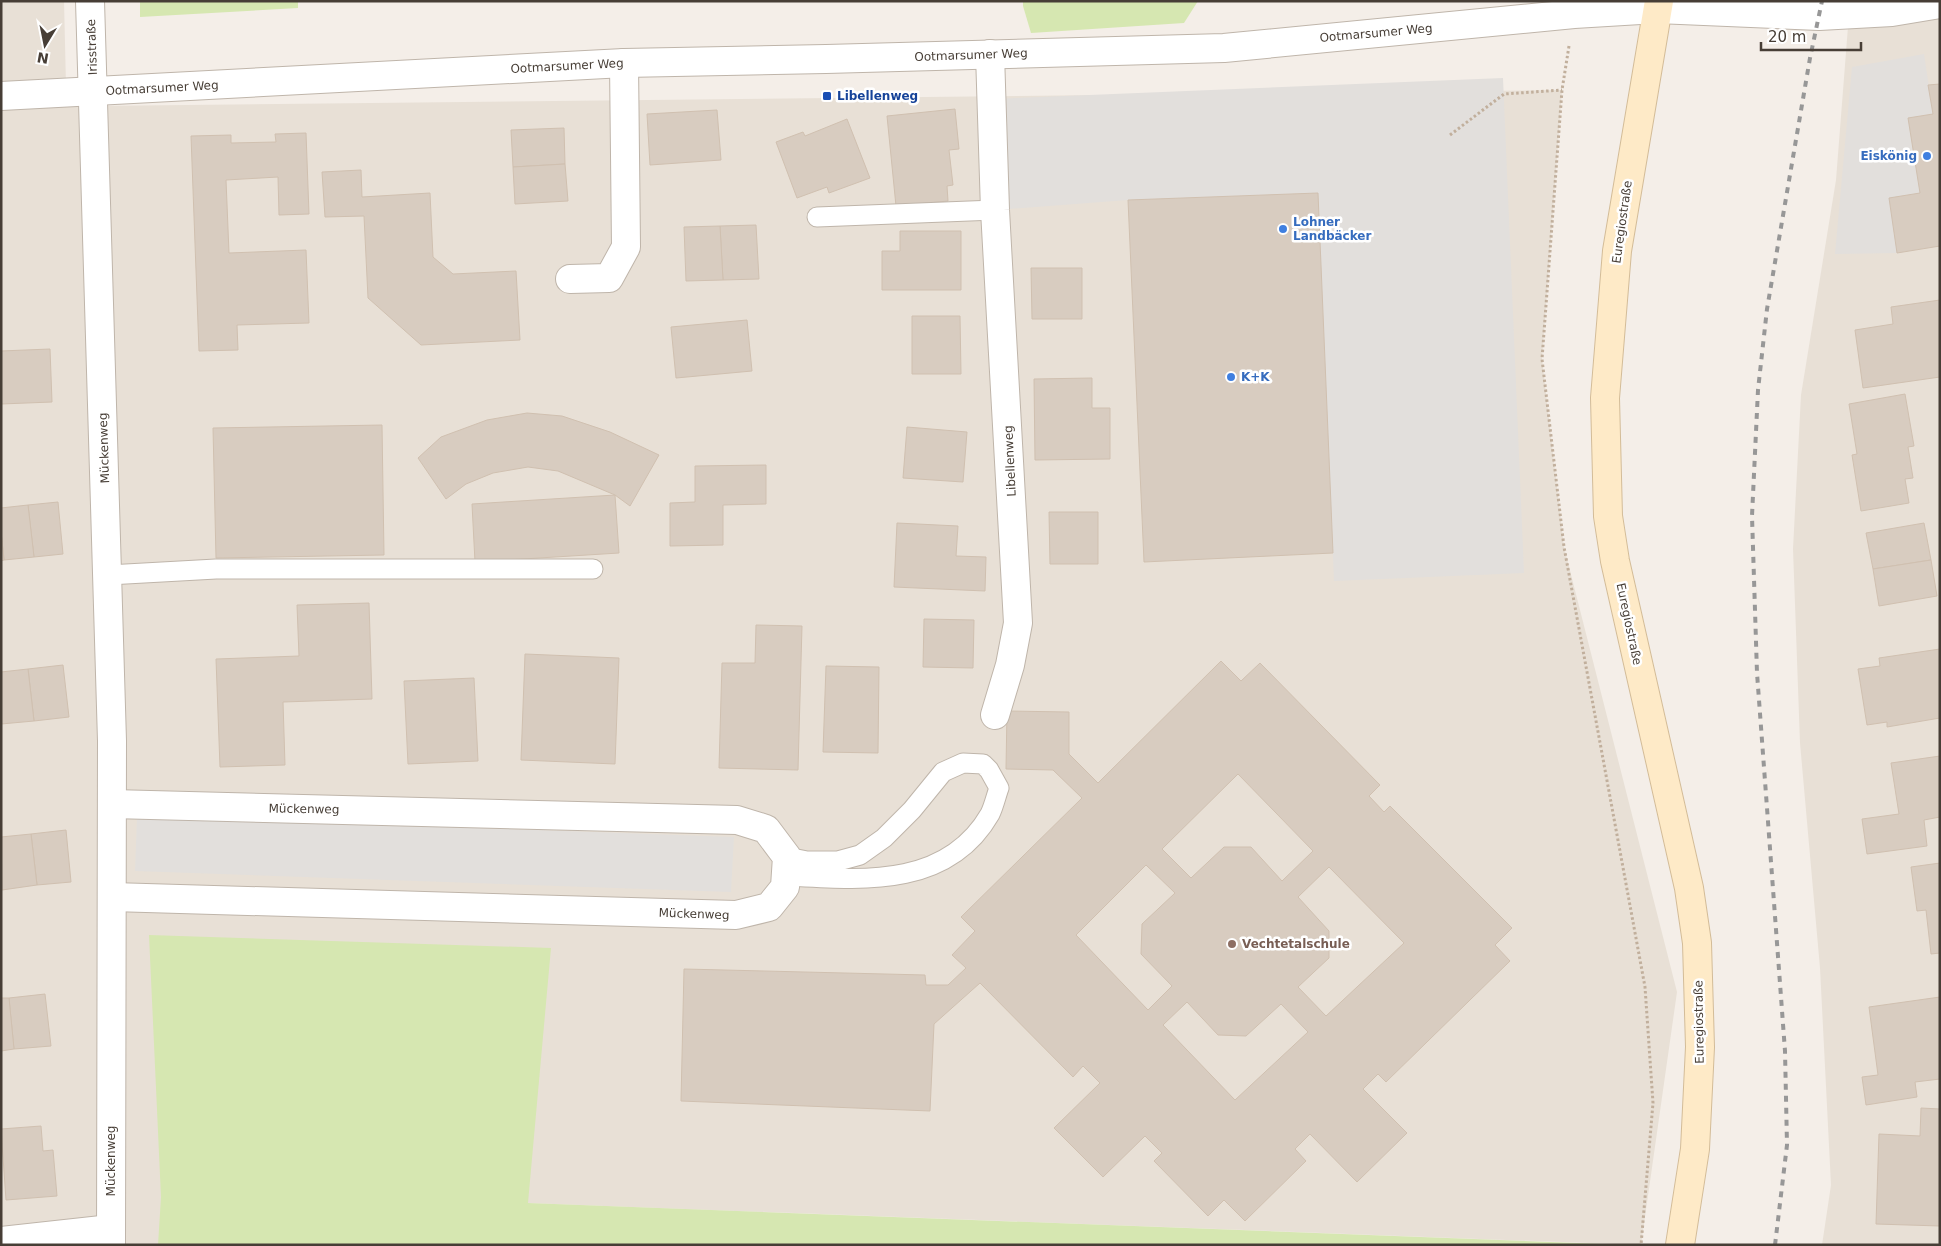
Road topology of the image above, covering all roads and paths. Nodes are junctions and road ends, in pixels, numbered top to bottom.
1 (90, 1) edge
2 (1940, 4) edge
3 (1658, 5) edge
4 (990, 54) junction
5 (624, 63) junction
6 (93, 92) junction
7 (1, 96) edge
8 (1450, 135) dead end
9 (995, 210) junction
10 (817, 217) dead end
11 (570, 279) dead end
12 (593, 569) dead end
13 (108, 575) junction
14 (996, 715) dead end
15 (112, 804) junction
16 (786, 866) junction
17 (112, 897) junction
18 (111, 1237) edge
19 (1, 1241) edge
20 (1641, 1245) edge
21 (1680, 1245) edge

1 - 6 street, Irisstraße
2 - 3 street, Ootmarsumer Weg
3 - 4 street, Ootmarsumer Weg
3 - 21 main road, Euregiostraße
4 - 5 street, Ootmarsumer Weg
4 - 9 street, Libellenweg
5 - 6 street, Ootmarsumer Weg
5 - 11 street
6 - 7 street, Ootmarsumer Weg
6 - 13 street, Mückenweg
8 - 20 path
9 - 10 lane
9 - 14 street, Libellenweg
12 - 13 lane
13 - 15 street, Mückenweg
15 - 16 street, Mückenweg
15 - 17 street, Mückenweg
16 - 16 lane
16 - 17 street, Mückenweg
17 - 18 street, Mückenweg
18 - 19 street

